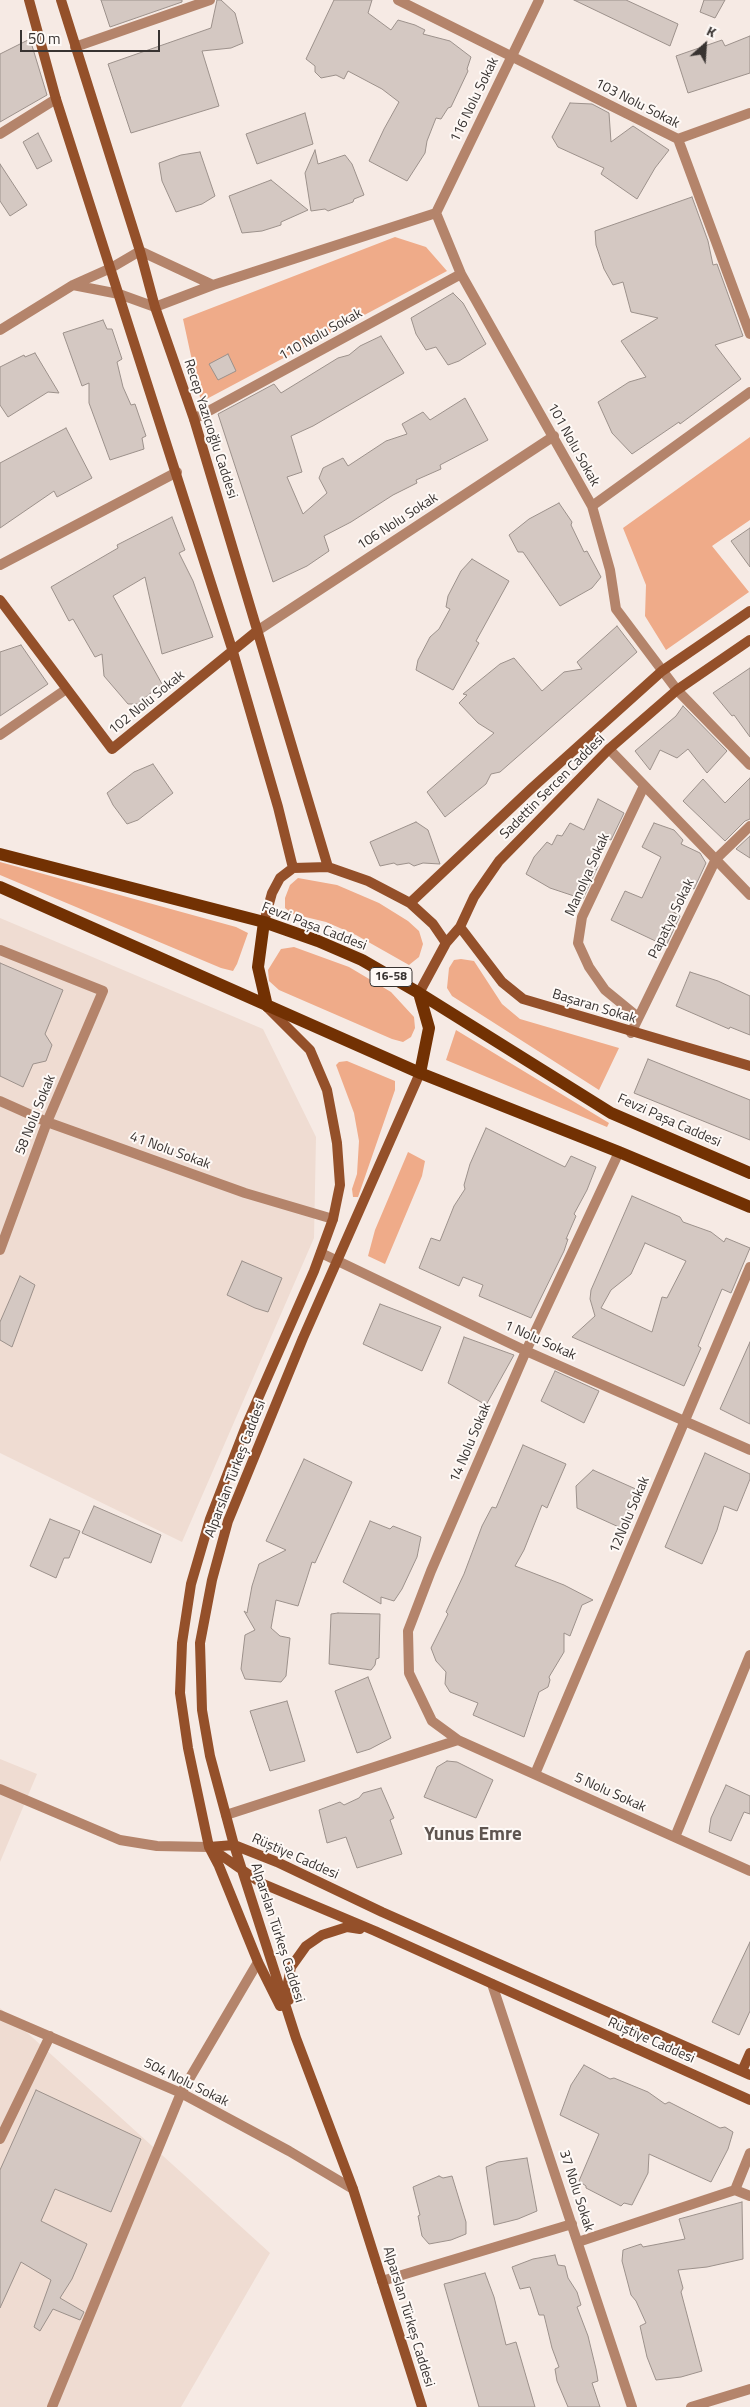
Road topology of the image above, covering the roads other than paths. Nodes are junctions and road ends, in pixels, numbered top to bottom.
1 (29, 0) edge
2 (61, 0) edge
3 (210, 0) edge
4 (398, 0) edge
5 (539, 0) edge
6 (75, 47) junction
7 (512, 57) junction
8 (56, 99) junction
9 (750, 113) edge
10 (0, 134) edge
11 (678, 139) junction
12 (436, 213) junction
13 (140, 250) junction
14 (111, 268) junction
15 (461, 274) junction
16 (73, 285) junction
17 (214, 285) junction
18 (119, 294) junction
19 (155, 307) junction
20 (0, 330) edge
21 (750, 334) edge
22 (750, 392) edge
23 (194, 419) junction
24 (554, 436) junction
25 (177, 472) junction
26 (592, 506) junction
27 (0, 565) edge
28 (0, 600) edge
29 (750, 611) edge
30 (256, 630) junction
31 (750, 640) edge
32 (233, 652) junction
33 (662, 671) junction
34 (65, 690) junction
35 (677, 690) junction
36 (0, 735) edge
37 (609, 749) junction
38 (750, 765) edge
39 (644, 786) junction
40 (750, 826) edge
41 (0, 854) edge
42 (716, 859) junction
43 (328, 867) junction
44 (293, 868) junction
45 (0, 888) edge
46 (750, 895) edge
47 (410, 903) junction
48 (264, 922) junction
49 (460, 927) junction
50 (446, 943) junction
51 (0, 950) edge
52 (419, 993) junction
53 (267, 1006) junction
54 (638, 1017) junction
55 (631, 1032) junction
56 (750, 1066) edge
57 (420, 1073) junction
58 (0, 1101) edge
59 (47, 1122) junction
60 (619, 1152) junction
61 (749, 1170) edge
62 (750, 1207) edge
63 (334, 1218) junction
64 (0, 1250) edge
65 (321, 1252) junction
66 (338, 1261) junction
67 (750, 1267) edge
68 (526, 1351) junction
69 (685, 1421) junction
70 (750, 1450) edge
71 (750, 1654) edge
72 (458, 1740) junction
73 (535, 1774) junction
74 (0, 1788) edge
75 (226, 1815) junction
76 (675, 1837) junction
77 (234, 1845) junction
78 (209, 1847) junction
79 (242, 1870) junction
80 (750, 1871) edge
81 (375, 1931) junction
82 (258, 1962) junction
83 (492, 1984) junction
84 (0, 2015) edge
85 (50, 2036) junction
86 (296, 2038) junction
87 (750, 2053) edge
88 (746, 2073) edge
89 (181, 2093) junction
90 (750, 2100) edge
91 (0, 2139) edge
92 (750, 2153) edge
93 (353, 2189) junction
94 (735, 2190) junction
95 (750, 2196) edge
96 (572, 2224) junction
97 (578, 2242) junction
98 (382, 2281) junction
99 (750, 2390) edge
100 (52, 2407) edge
101 (422, 2407) edge
102 (632, 2407) edge
103 (690, 2407) edge

1 - 8 street
2 - 6 street, Recep Yazıcıoğlu Caddesi
3 - 6 street
4 - 7 street, 103 Nolu Sokak
5 - 7 street, 116 Nolu Sokak
6 - 13 street, Recep Yazıcıoğlu Caddesi
7 - 11 street, 103 Nolu Sokak
7 - 12 street, 116 Nolu Sokak
8 - 10 street
8 - 14 street
9 - 11 street
11 - 21 street, 103 Nolu Sokak
12 - 15 street, 101 Nolu Sokak
12 - 17 street
13 - 14 street
13 - 17 street
13 - 19 street, Recep Yazıcıoğlu Caddesi
14 - 16 street
14 - 18 street
15 - 23 street, 110 Nolu Sokak
15 - 24 street, 101 Nolu Sokak
16 - 18 street
16 - 20 street
17 - 19 street
18 - 19 street
18 - 25 street
19 - 23 street, Recep Yazıcıoğlu Caddesi
22 - 26 street
23 - 30 street, Recep Yazıcıoğlu Caddesi
24 - 26 street, 101 Nolu Sokak
24 - 30 street, 106 Nolu Sokak
25 - 27 street
25 - 32 street
26 - 33 street, 101 Nolu Sokak
28 - 34 street
29 - 33 street, Sadettin Sercen Caddesi
30 - 32 street, 102 Nolu Sokak
30 - 43 street, Recep Yazıcıoğlu Caddesi
31 - 35 street, Sadettin Sercen Caddesi
32 - 34 street, 102 Nolu Sokak
32 - 44 street
33 - 35 street, 101 Nolu Sokak
33 - 47 street, Sadettin Sercen Caddesi
34 - 36 street
35 - 37 street, Sadettin Sercen Caddesi
35 - 38 street, 101 Nolu Sokak
37 - 39 street
37 - 49 street, Sadettin Sercen Caddesi
39 - 42 street
39 - 54 street, Manolya Sokak
40 - 42 street, Papatya Sokak
41 - 48 main road, Fevzi Paşa Caddesi / 16-58
42 - 46 street
42 - 54 street, Papatya Sokak
43 - 44 street
43 - 47 street
44 - 48 street
45 - 53 main road
47 - 50 street
48 - 52 main road, Fevzi Paşa Caddesi / 16-58
48 - 53 main road
49 - 50 street, Sadettin Sercen Caddesi
49 - 55 street, Başaran Sokak
50 - 52 street, Sadettin Sercen Caddesi
51 - 59 street, 58 Nolu Sokak
52 - 57 main road
52 - 61 main road, Fevzi Paşa Caddesi / 16-58
53 - 57 main road
53 - 63 street, Alparslan Türkeş Caddesi
54 - 55 street, Papatya Sokak
55 - 56 street, Başaran Sokak
57 - 60 main road
57 - 66 street, Alparslan Türkeş Caddesi
58 - 59 street, 41 Nolu Sokak
59 - 63 street, 41 Nolu Sokak
59 - 64 street, 58 Nolu Sokak
60 - 62 main road
60 - 68 street, 14 Nolu Sokak
63 - 65 street, Alparslan Türkeş Caddesi
65 - 66 street, 1 Nolu Sokak
65 - 78 street, Alparslan Türkeş Caddesi
66 - 68 street, 1 Nolu Sokak
66 - 75 street, Alparslan Türkeş Caddesi
67 - 69 street, 12Nolu Sokak
68 - 69 street, 1 Nolu Sokak
68 - 72 street, 14 Nolu Sokak
69 - 70 street, 1 Nolu Sokak
69 - 73 street, 12Nolu Sokak
71 - 76 street
72 - 73 street, 5 Nolu Sokak
72 - 75 street
73 - 76 street, 5 Nolu Sokak
74 - 78 street
75 - 77 street, Alparslan Türkeş Caddesi
76 - 80 street, 5 Nolu Sokak
77 - 78 street, Rüştiye Caddesi
77 - 79 street, Alparslan Türkeş Caddesi
77 - 88 street, Rüştiye Caddesi
78 - 79 street, Rüştiye Caddesi
78 - 82 street, Alparslan Türkeş Caddesi
79 - 81 street, Rüştiye Caddesi
79 - 86 street, Alparslan Türkeş Caddesi
81 - 83 street, Rüştiye Caddesi
81 - 86 street
82 - 86 street, Alparslan Türkeş Caddesi
82 - 89 street
83 - 90 street, Rüştiye Caddesi
83 - 96 street, 37 Nolu Sokak
84 - 85 street, 504 Nolu Sokak
85 - 89 street, 504 Nolu Sokak
85 - 91 street
86 - 93 street, Alparslan Türkeş Caddesi
87 - 88 street
89 - 93 street, 504 Nolu Sokak
89 - 100 street
92 - 94 street
93 - 98 street, Alparslan Türkeş Caddesi
94 - 95 street
94 - 97 street
96 - 97 street, 37 Nolu Sokak
96 - 98 street
97 - 102 street, 37 Nolu Sokak
98 - 101 street, Alparslan Türkeş Caddesi
99 - 103 street

